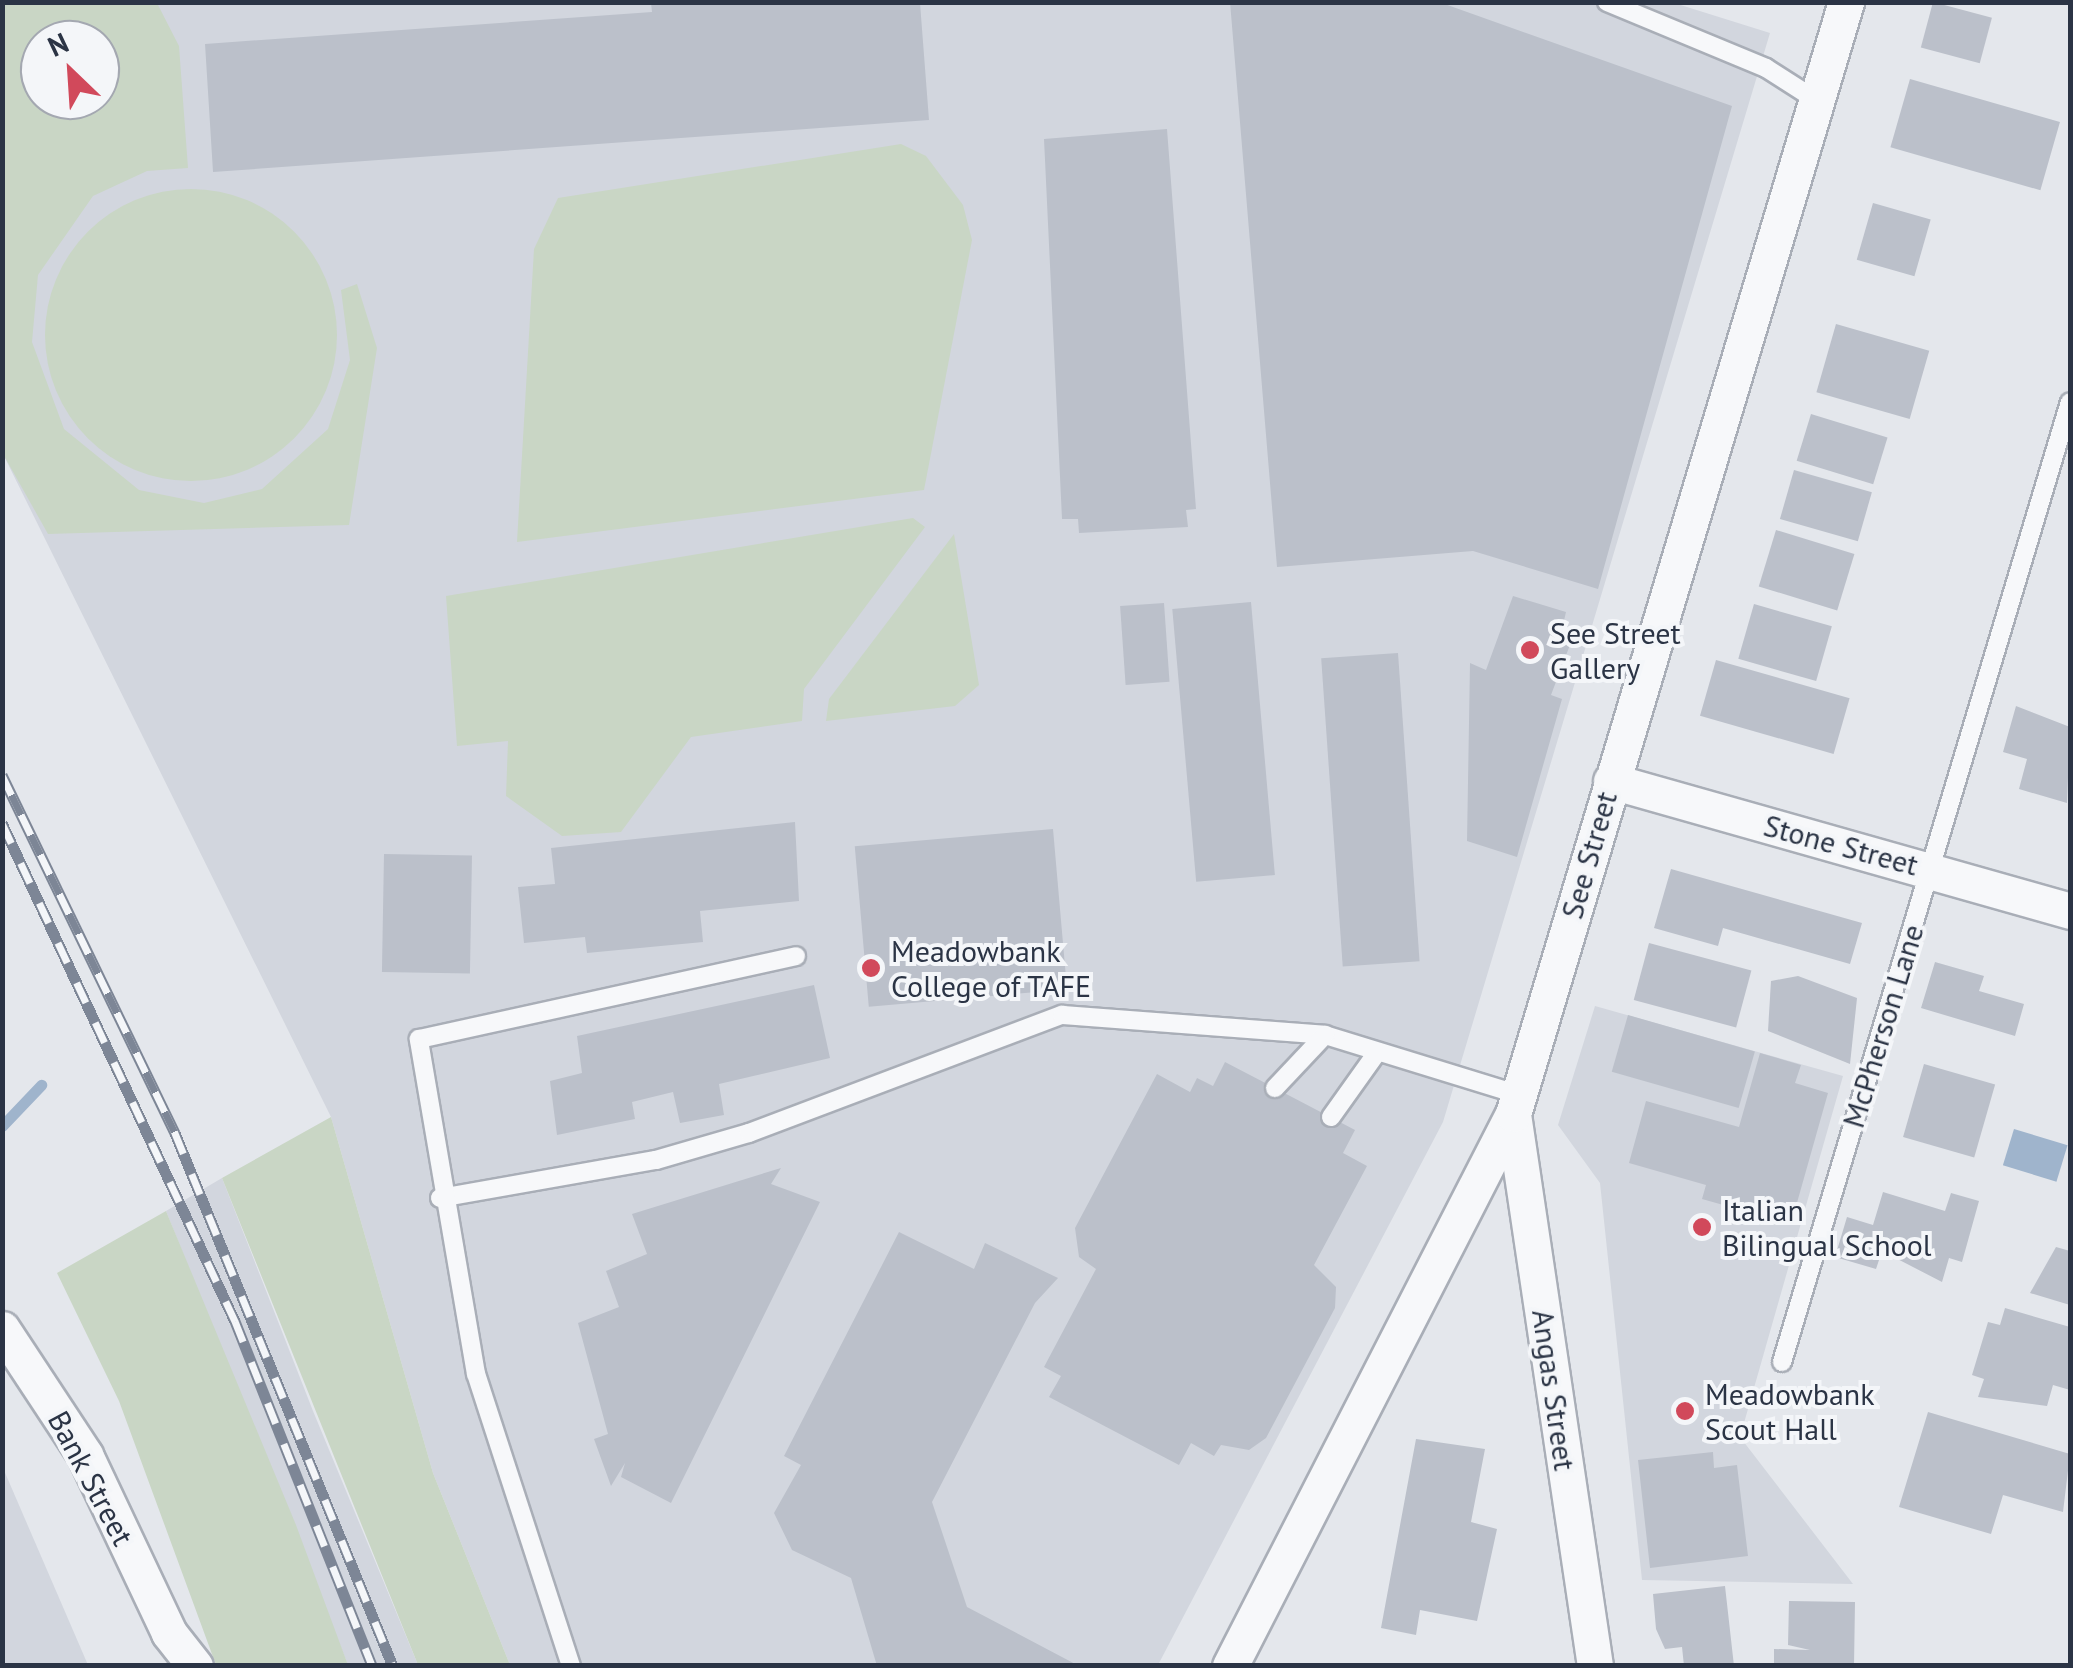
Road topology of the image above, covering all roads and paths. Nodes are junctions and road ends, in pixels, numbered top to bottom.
1 (1606, 2) edge
2 (1846, 2) edge
3 (1816, 100) junction
4 (2070, 402) edge
5 (1610, 781) junction
6 (1931, 870) junction
7 (2070, 911) edge
8 (796, 956) dead end
9 (1325, 1035) junction
10 (1376, 1054) junction
11 (1275, 1088) dead end
12 (1516, 1104) junction
13 (1331, 1118) dead end
14 (440, 1198) junction
15 (2, 1329) edge
16 (1782, 1362) dead end
17 (171, 1649) edge
18 (194, 1666) edge
19 (571, 1666) edge
20 (1230, 1666) edge
21 (1594, 1666) edge

1 - 3 lane
2 - 3 street, See Street
3 - 5 street, See Street
4 - 6 lane, McPherson Lane
5 - 6 street, Stone Street
5 - 12 street, See Street
6 - 7 street, Stone Street
6 - 16 lane, McPherson Lane
8 - 14 lane
9 - 10 lane
9 - 11 lane
9 - 14 lane
10 - 12 lane
10 - 13 lane
12 - 20 street, See Street
12 - 21 street, Angas Street
14 - 19 lane
15 - 17 street, Bank Street
17 - 18 street, Bank Street

